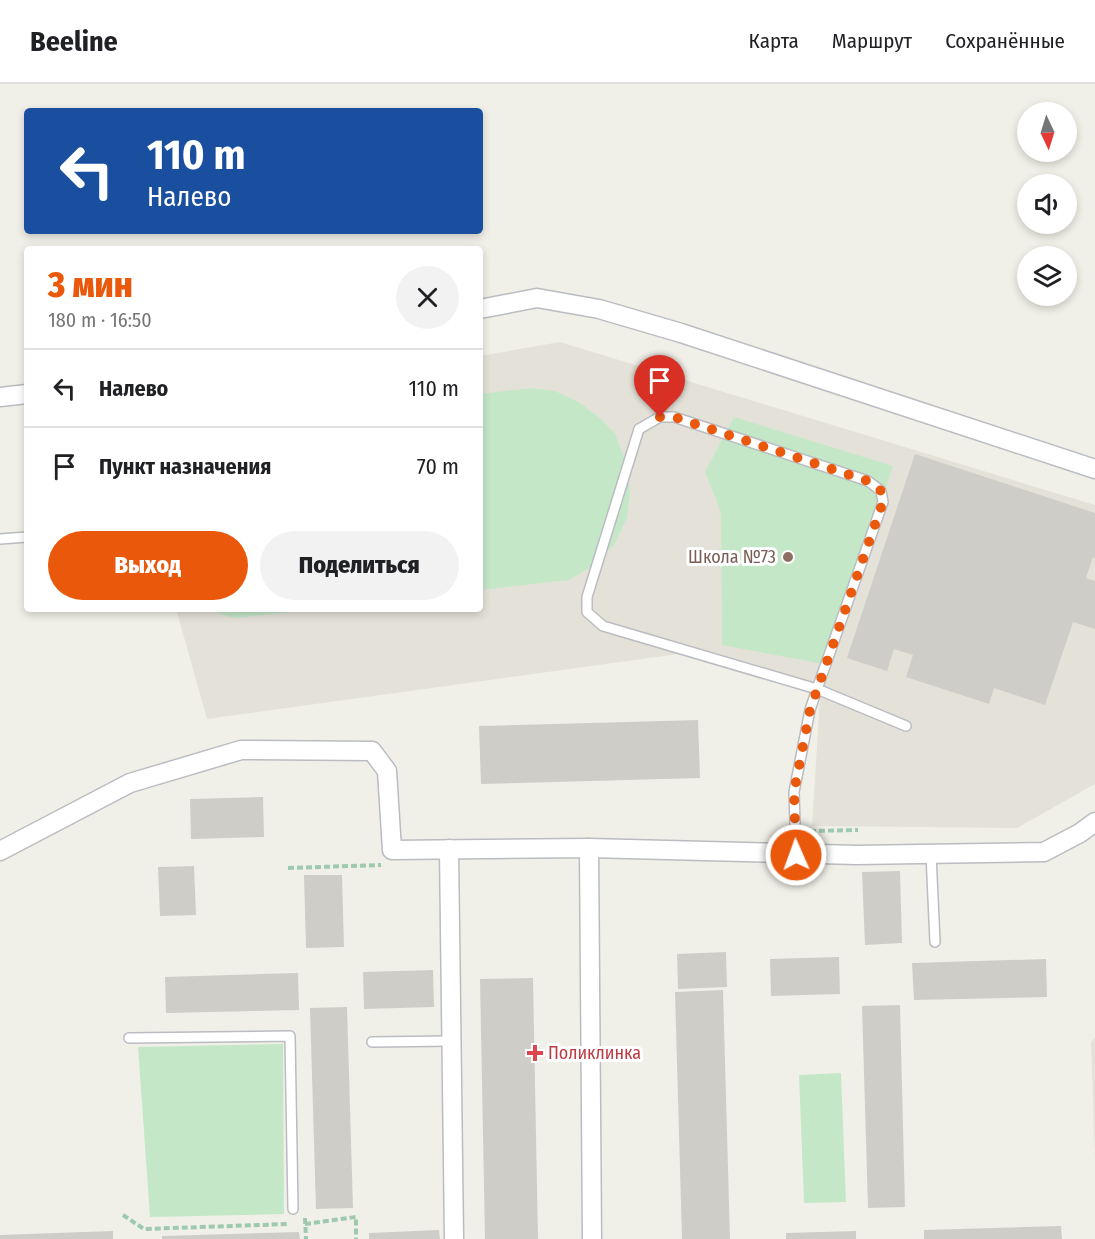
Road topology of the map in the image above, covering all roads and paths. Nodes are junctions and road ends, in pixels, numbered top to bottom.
1 (483, 308) edge
2 (24, 394) edge
3 (0, 397) edge
4 (1095, 469) edge
5 (24, 537) edge
6 (0, 538) edge
7 (817, 689) junction
8 (906, 726) dead end
9 (1095, 822) edge
10 (590, 848) junction
11 (449, 849) junction
12 (0, 851) edge
13 (931, 854) junction
14 (796, 855) junction
15 (381, 865) dead end
16 (288, 868) dead end
17 (935, 942) dead end
18 (129, 1038) dead end
19 (452, 1041) junction
20 (372, 1042) dead end
21 (293, 1209) dead end
22 (305, 1212) dead end
23 (123, 1215) dead end
24 (305, 1224) junction
25 (306, 1239) edge
26 (356, 1239) edge
27 (454, 1239) edge
28 (592, 1239) edge

1 - 4 street
2 - 3 street
5 - 6 lane
7 - 7 lane
7 - 8 lane
7 - 14 lane
9 - 13 street
10 - 11 street
10 - 14 street
10 - 28 street
11 - 12 street
11 - 19 street
13 - 14 street
13 - 17 lane
15 - 16 path
18 - 21 lane
19 - 20 lane
19 - 27 street
22 - 24 path
23 - 24 path
24 - 25 path
24 - 26 path

